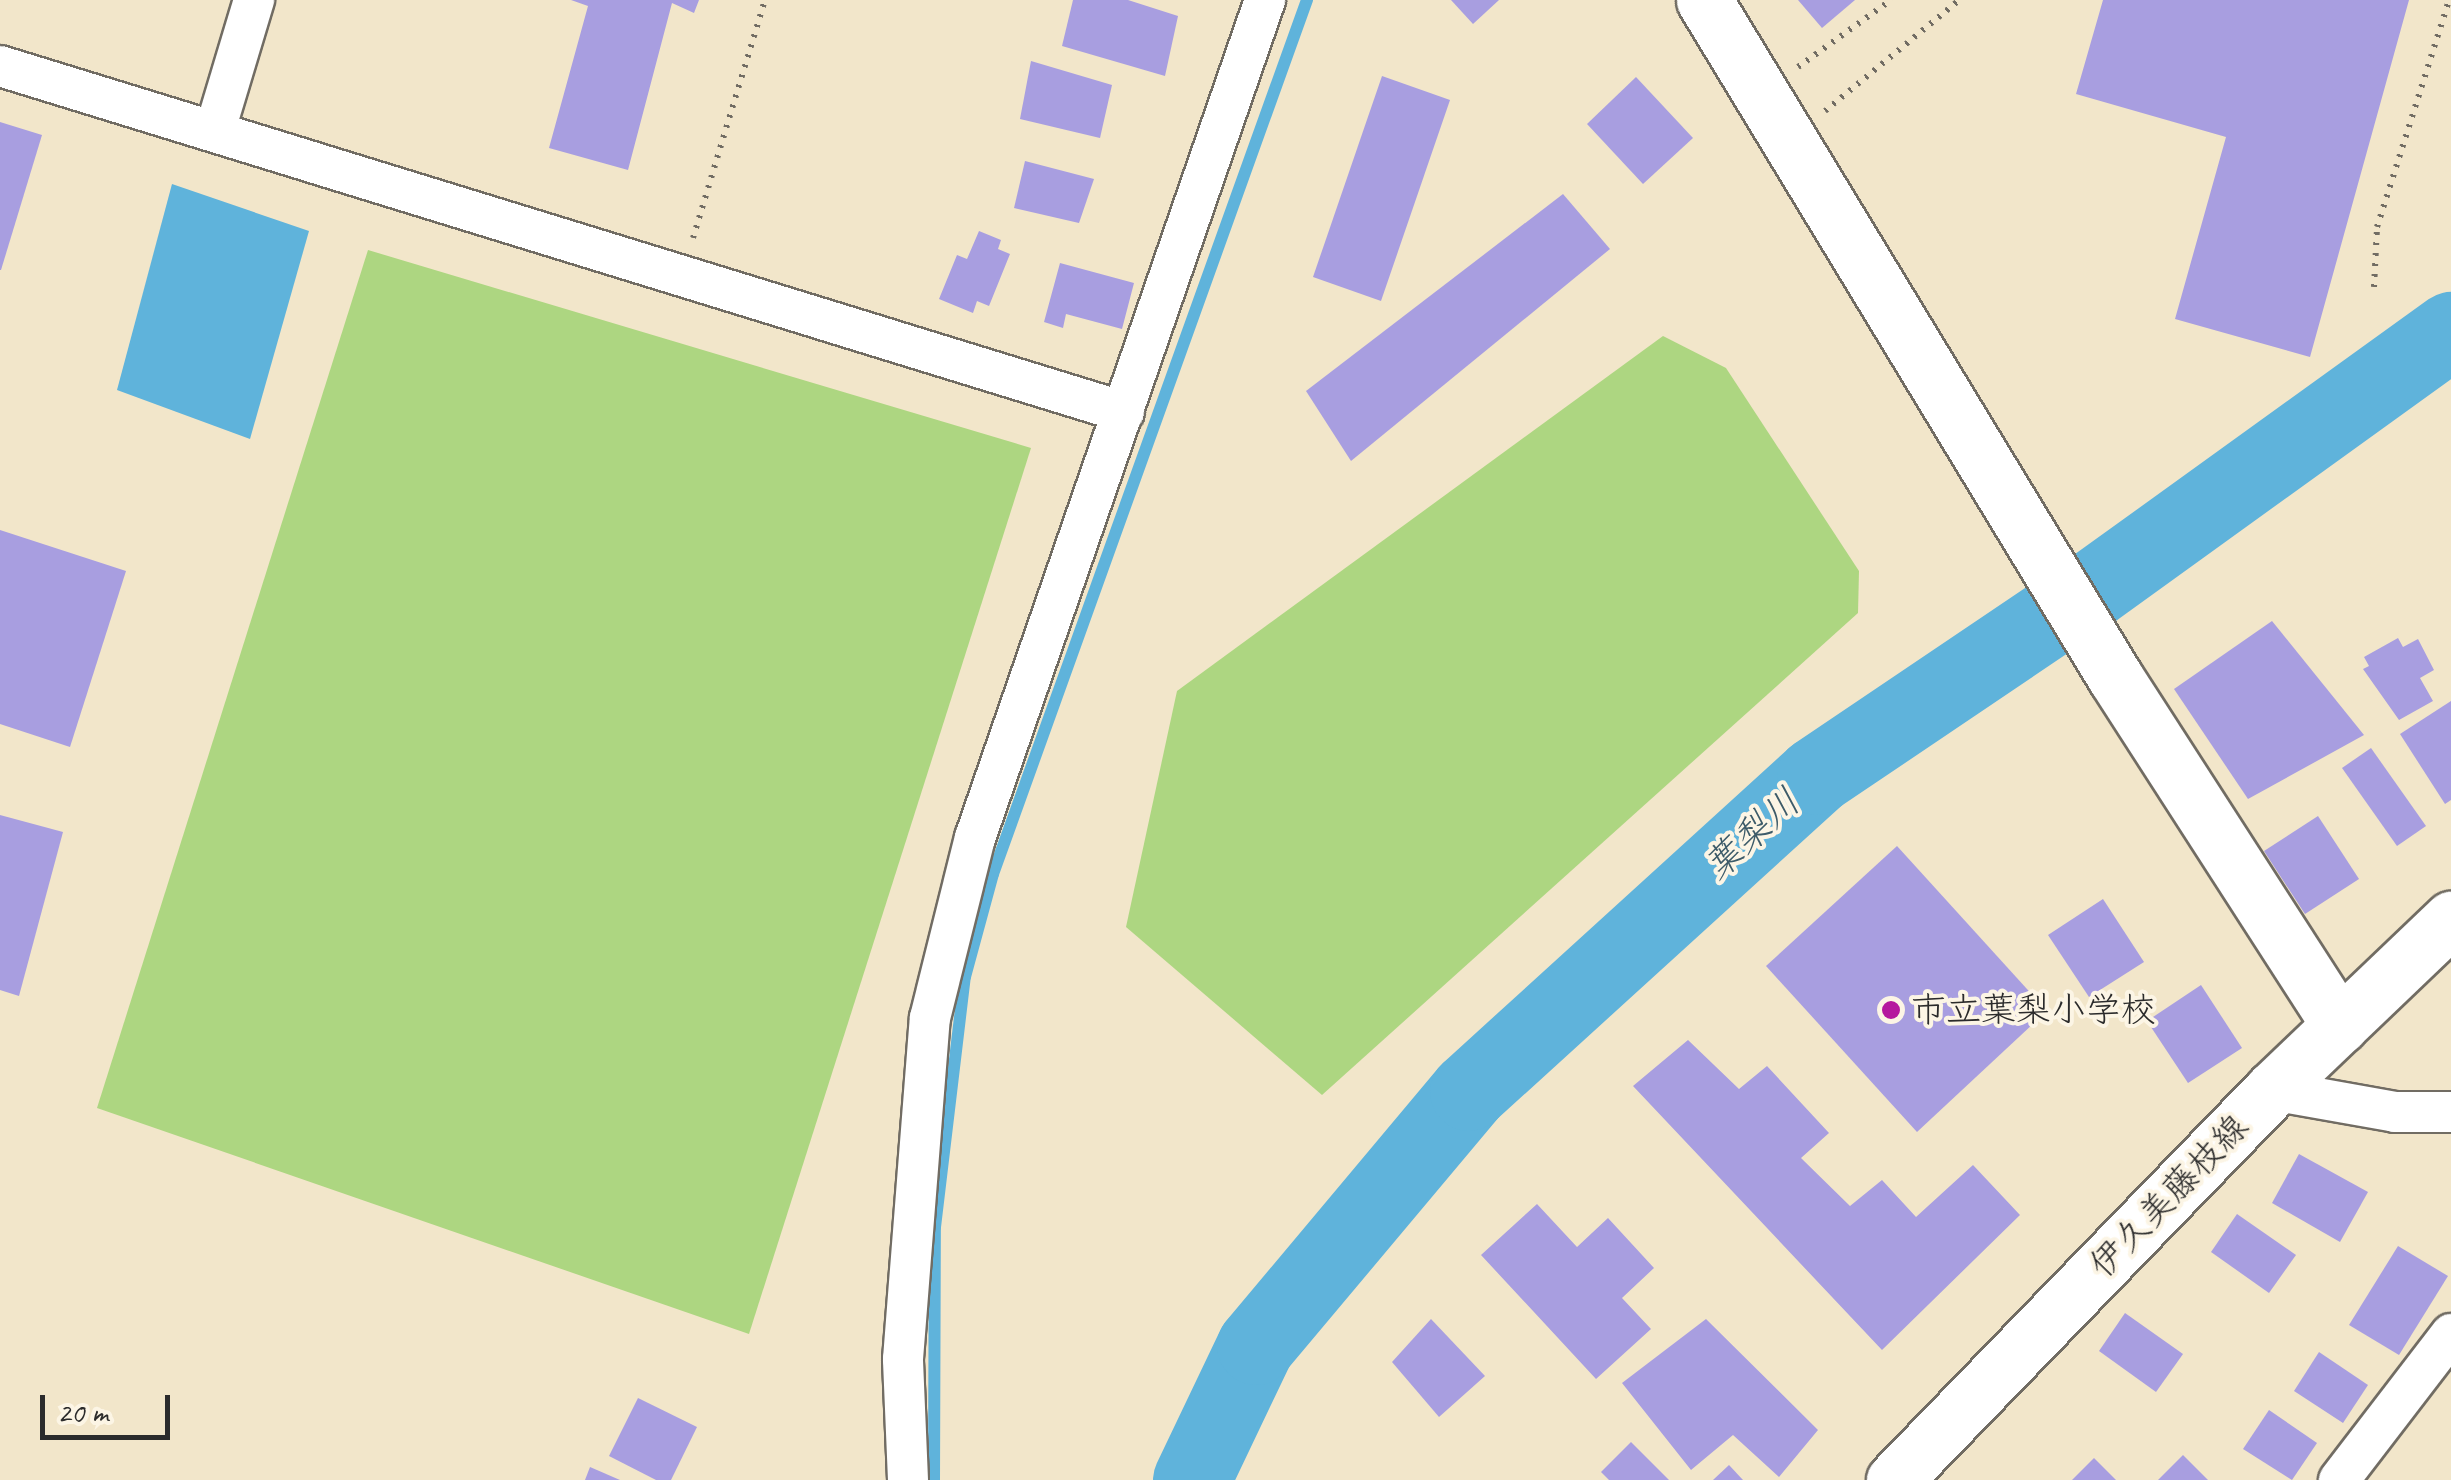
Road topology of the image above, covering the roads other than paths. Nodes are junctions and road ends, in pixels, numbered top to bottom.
1 (254, 0) edge
2 (1265, 0) edge
3 (1704, 0) edge
4 (0, 66) edge
5 (214, 130) junction
6 (1124, 412) junction
7 (2451, 919) edge
8 (2340, 1026) junction
9 (2272, 1090) junction
10 (2451, 1112) edge
11 (2451, 1334) edge
12 (908, 1480) edge
13 (1894, 1480) edge
14 (2338, 1480) edge

1 - 5 street
2 - 6 street
3 - 8 street
4 - 5 street
5 - 6 street
6 - 12 street
7 - 8 street, 伊久美藤枝線
8 - 9 street, 伊久美藤枝線
9 - 10 street
9 - 13 street, 伊久美藤枝線
11 - 14 street

